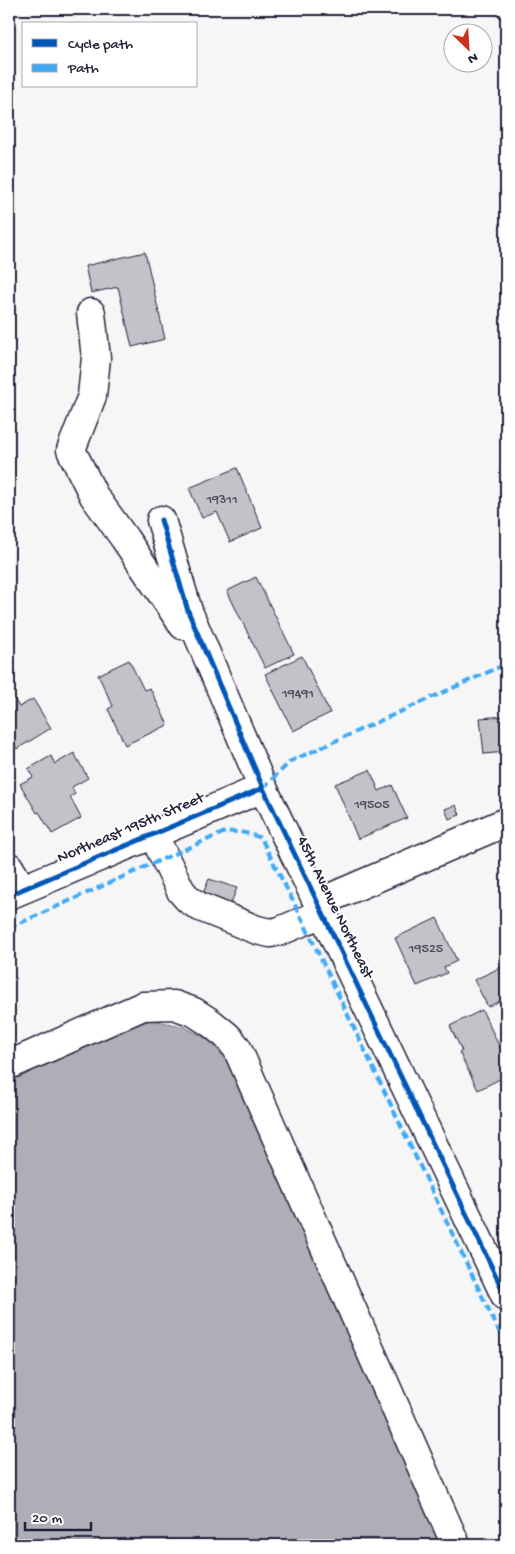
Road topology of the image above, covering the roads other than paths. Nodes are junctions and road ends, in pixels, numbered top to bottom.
1 (91, 313) dead end
2 (161, 520) dead end
3 (210, 663) junction
4 (263, 788) junction
5 (506, 822) edge
6 (153, 834) junction
7 (13, 884) edge
8 (320, 908) junction
9 (9, 1065) edge
10 (506, 1298) edge
11 (456, 1545) edge

1 - 3 street
2 - 3 street, 45th Avenue Northeast
3 - 4 street, 45th Avenue Northeast
4 - 6 street, Northeast 195th Street
4 - 8 street, 45th Avenue Northeast
5 - 8 street
6 - 7 street, Northeast 195th Street
6 - 8 street
8 - 10 street, 45th Avenue Northeast
9 - 11 street

